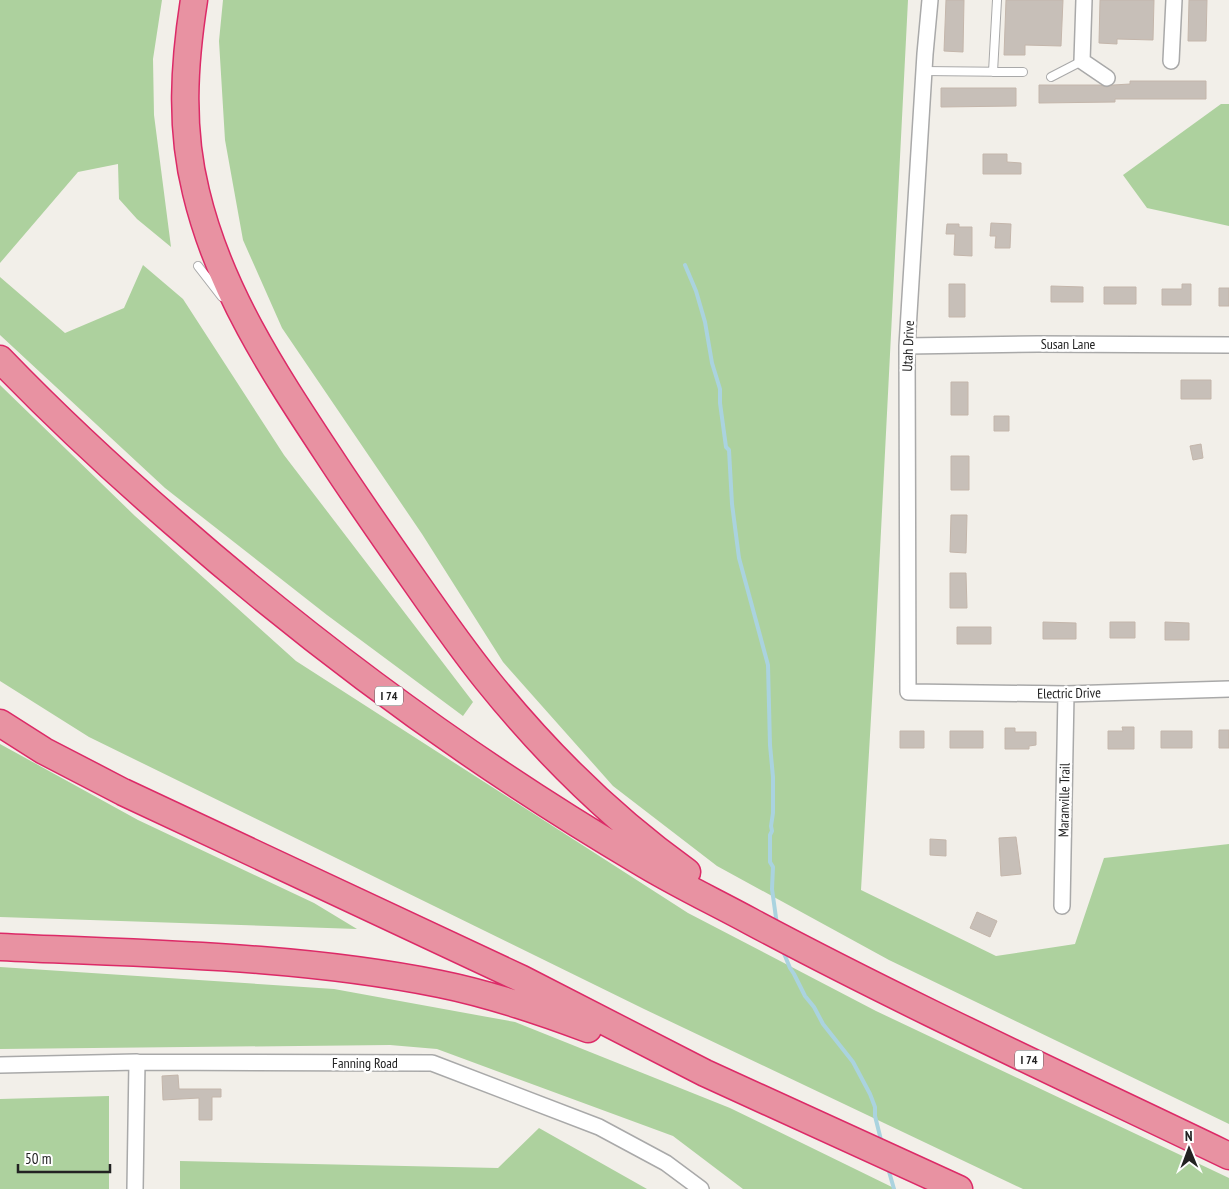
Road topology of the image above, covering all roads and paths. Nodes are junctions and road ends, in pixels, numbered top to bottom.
1 (194, 0) edge
2 (930, 0) edge
3 (997, 0) edge
4 (1084, 0) edge
5 (1174, 0) edge
6 (1082, 61) junction
7 (1171, 61) dead end
8 (924, 71) junction
9 (992, 72) junction
10 (1023, 72) dead end
11 (1051, 77) dead end
12 (1107, 78) dead end
13 (198, 266) dead end
14 (257, 342) junction
15 (1229, 344) edge
16 (906, 346) junction
17 (0, 360) edge
18 (1229, 690) edge
19 (908, 692) joint
20 (1066, 694) junction
21 (0, 723) edge
22 (1062, 906) dead end
23 (0, 947) edge
24 (828, 963) junction
25 (137, 1062) junction
26 (0, 1065) edge
27 (705, 1073) junction
28 (1229, 1156) edge
29 (134, 1189) edge
30 (700, 1189) edge
31 (959, 1189) edge

1 - 14 highway
2 - 8 street, Utah Drive
3 - 9 lane
4 - 6 street
5 - 7 street
6 - 11 lane
6 - 12 street
8 - 9 lane
8 - 16 street, Utah Drive
9 - 10 lane
13 - 14 lane
14 - 24 highway
15 - 16 street, Susan Lane
16 - 19 street, Utah Drive
17 - 24 highway, I 74
18 - 20 street, Electric Drive
19 - 20 street, Electric Drive
20 - 22 street, Maranville Trail
21 - 27 highway
23 - 27 highway
24 - 28 highway, I 74
25 - 26 street, Fanning Road
25 - 29 street
25 - 30 street, Fanning Road
27 - 31 highway

